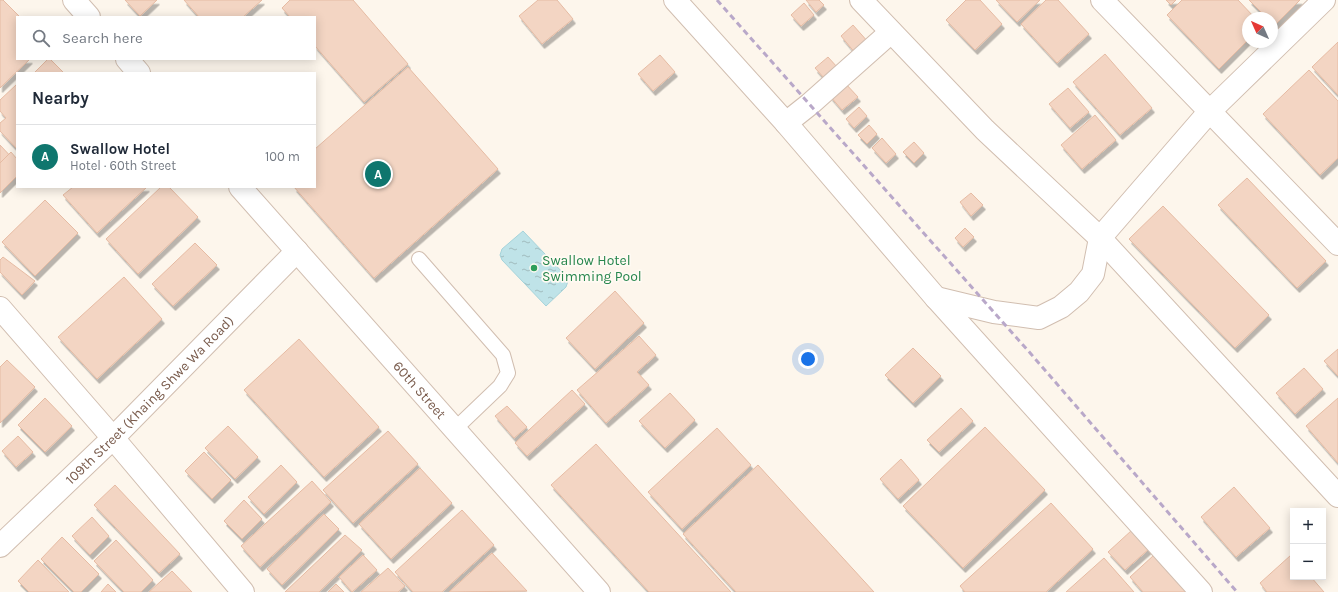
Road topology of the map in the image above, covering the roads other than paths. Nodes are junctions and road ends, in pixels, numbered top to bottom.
1 (74, 0) edge
2 (675, 0) edge
3 (861, 0) edge
4 (1102, 0) edge
5 (1324, 0) edge
6 (88, 16) edge
7 (891, 32) junction
8 (127, 60) edge
9 (138, 72) edge
10 (1209, 112) junction
11 (786, 123) junction
12 (241, 188) edge
13 (1100, 238) junction
14 (1338, 244) edge
15 (296, 251) junction
16 (419, 258) dead end
17 (936, 298) junction
18 (0, 308) edge
19 (454, 429) junction
20 (113, 438) junction
21 (1338, 496) edge
22 (0, 546) edge
23 (243, 592) edge
24 (599, 592) edge
25 (1201, 592) edge

1 - 6 street
2 - 11 street
3 - 7 street
4 - 10 street
5 - 10 street
7 - 11 street
7 - 13 street
8 - 9 street
10 - 13 street
10 - 14 street
11 - 17 street
12 - 15 street, 60th Street
13 - 17 street
13 - 21 street
15 - 19 street, 60th Street
15 - 20 street, 109th Street (Khaing Shwe Wa Road)
16 - 19 lane
17 - 25 street
18 - 20 street
19 - 24 street, 60th Street
20 - 22 street, 109th Street (Khaing Shwe Wa Road)
20 - 23 street

